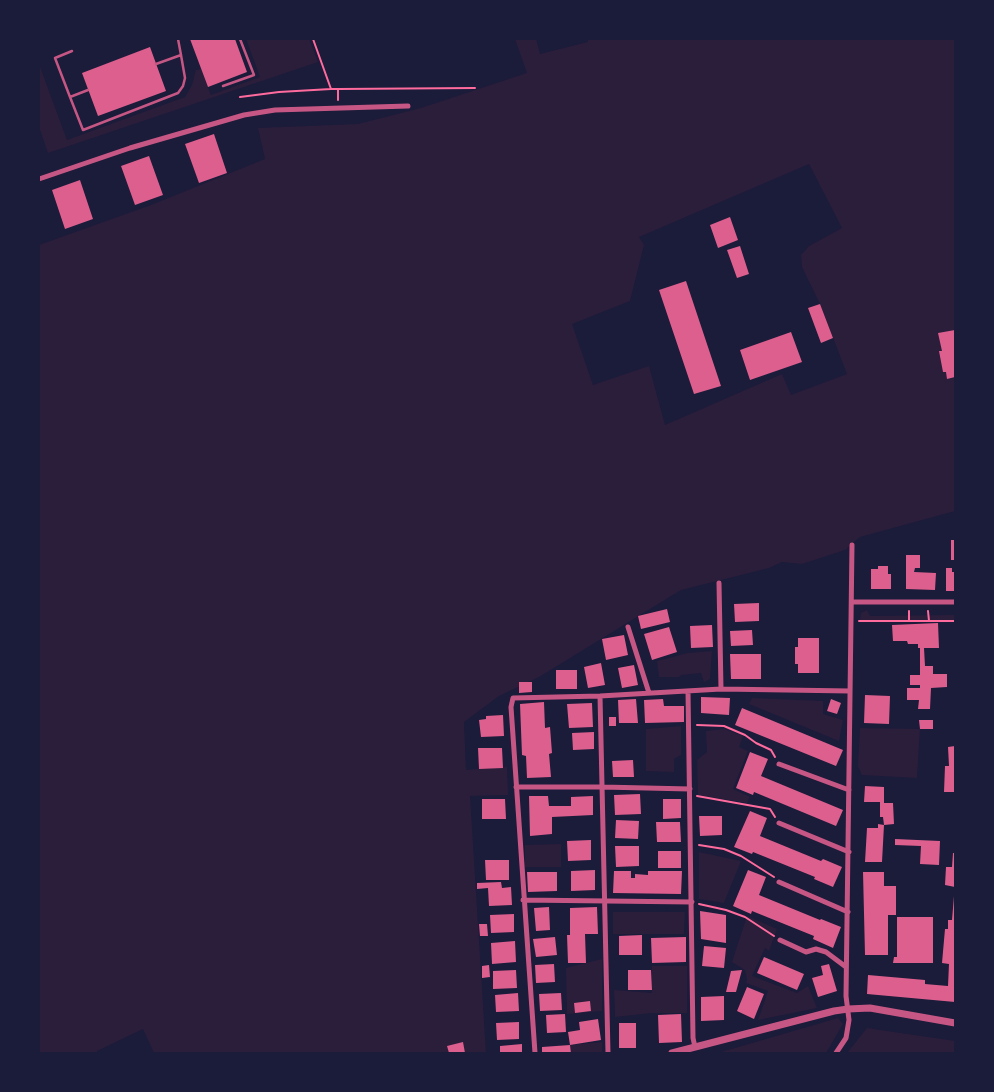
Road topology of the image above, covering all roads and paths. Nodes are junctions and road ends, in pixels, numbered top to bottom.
1 (178, 39) edge
2 (240, 39) edge
3 (313, 39) edge
4 (72, 51) dead end
5 (181, 55) junction
6 (156, 64) dead end
7 (223, 86) dead end
8 (476, 88) dead end
9 (332, 89) junction
10 (338, 89) junction
11 (88, 90) dead end
12 (70, 97) junction
13 (240, 98) dead end
14 (408, 106) dead end
15 (338, 107) junction
16 (39, 179) edge
17 (852, 546) dead end
18 (719, 583) dead end
19 (852, 602) junction
20 (955, 602) edge
21 (852, 621) junction
22 (955, 621) edge
23 (628, 627) dead end
24 (720, 689) junction
25 (688, 691) junction
26 (850, 691) junction
27 (648, 693) junction
28 (600, 696) junction
29 (688, 724) junction
30 (778, 764) joint
31 (516, 787) junction
32 (602, 787) junction
33 (849, 790) junction
34 (690, 792) junction
35 (778, 822) joint
36 (690, 843) junction
37 (848, 852) junction
38 (779, 882) joint
39 (523, 900) junction
40 (605, 901) junction
41 (692, 902) junction
42 (848, 912) junction
43 (780, 940) joint
44 (846, 967) junction
45 (848, 1009) junction
46 (955, 1023) edge
47 (695, 1047) junction
48 (535, 1053) edge
49 (608, 1053) edge
50 (672, 1053) edge
51 (836, 1053) edge

1 - 5 lane
2 - 7 lane
3 - 9 path
4 - 12 lane
5 - 6 lane
5 - 12 lane
8 - 10 path
9 - 10 path
9 - 13 path
10 - 15 path
11 - 12 lane
14 - 15 street
15 - 16 street
17 - 19 street
18 - 24 street
19 - 20 street
19 - 21 street
21 - 22 path
21 - 26 street
23 - 27 street
24 - 25 street
24 - 26 street
25 - 27 street
25 - 29 street
26 - 33 street
27 - 28 street
28 - 31 street
28 - 32 street
29 - 30 path
29 - 34 street
30 - 33 street
31 - 32 street
31 - 39 street
32 - 34 street
32 - 40 street
33 - 37 street
34 - 35 path
34 - 36 street
35 - 37 street
36 - 38 path
36 - 41 street
37 - 42 street
38 - 42 street
39 - 40 street
39 - 48 street
40 - 41 street
40 - 49 street
41 - 43 path
41 - 47 street
42 - 44 street
43 - 44 street
44 - 45 street
45 - 46 street
45 - 47 street
45 - 51 street
47 - 50 street

